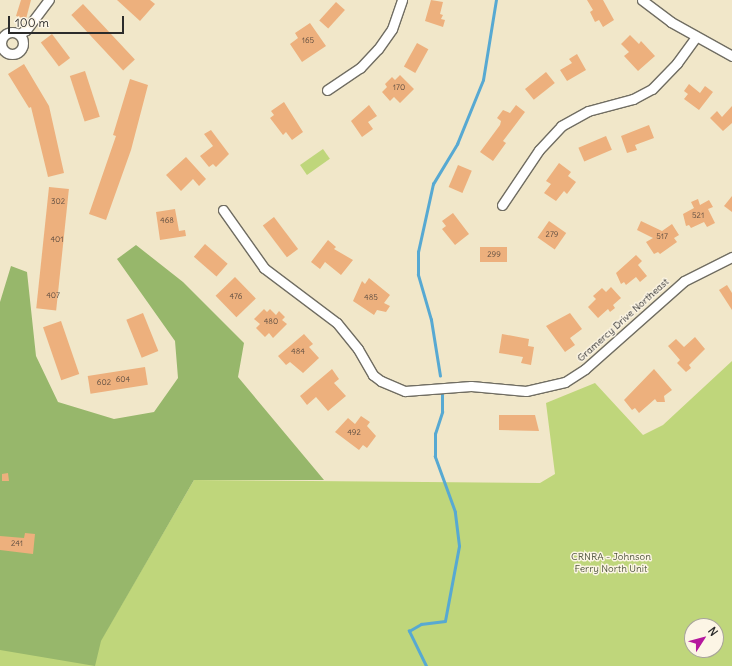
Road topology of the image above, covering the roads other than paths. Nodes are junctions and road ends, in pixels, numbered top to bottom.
1 (49, 0) edge
2 (402, 0) edge
3 (646, 1) edge
4 (19, 34) junction
5 (696, 37) junction
6 (2, 50) edge
7 (732, 56) edge
8 (328, 90) dead end
9 (502, 205) dead end
10 (224, 210) dead end
11 (732, 257) edge

1 - 4 street
2 - 8 street
3 - 5 street
4 - 6 street
4 - 6 street
5 - 7 street
5 - 9 street
10 - 11 street, Gramercy Drive Northeast

